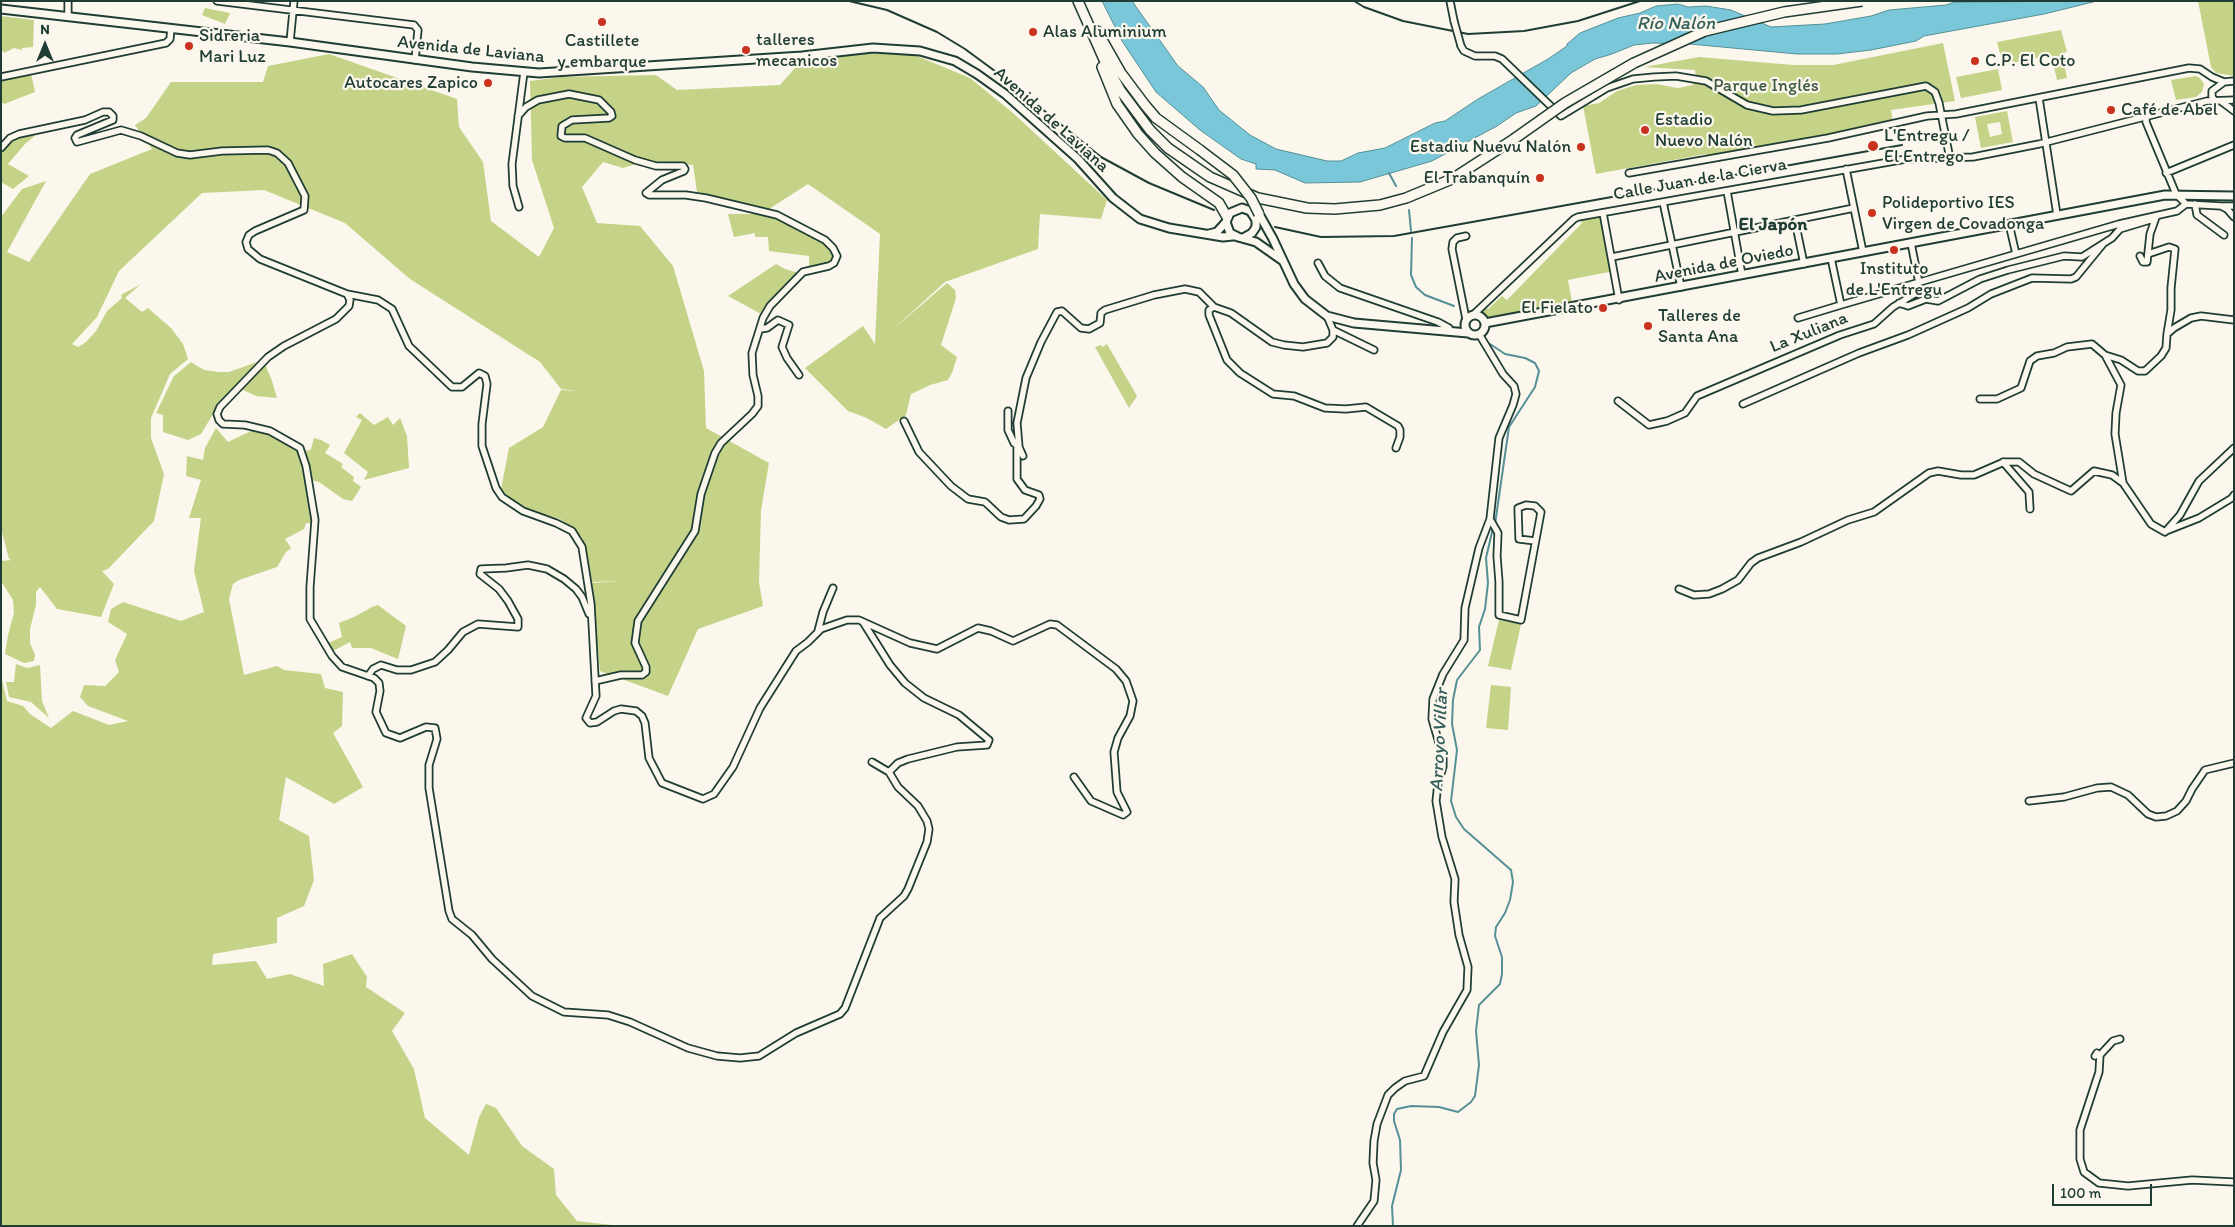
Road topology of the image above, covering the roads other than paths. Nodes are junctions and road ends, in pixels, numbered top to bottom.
1 (68, 1) edge
2 (217, 1) edge
3 (294, 1) edge
4 (1079, 1) edge
5 (1450, 1) edge
6 (1862, 1) edge
7 (1, 9) edge
8 (293, 11) junction
9 (1083, 13) junction
10 (68, 16) junction
11 (171, 28) junction
12 (290, 42) junction
13 (415, 60) junction
14 (524, 72) junction
15 (2209, 75) junction
16 (1, 77) edge
17 (2234, 81) edge
18 (2224, 82) junction
19 (2212, 97) junction
20 (2039, 98) junction
21 (2234, 100) edge
22 (2222, 102) junction
23 (2234, 112) edge
24 (1942, 115) junction
25 (518, 116) junction
26 (2146, 117) junction
27 (2047, 142) junction
28 (2234, 146) edge
29 (1, 148) edge
30 (1950, 159) junction
31 (1846, 169) junction
32 (1629, 173) dead end
33 (2166, 174) junction
34 (1727, 190) junction
35 (2176, 194) junction
36 (2234, 196) edge
37 (1663, 202) junction
38 (2186, 204) junction
39 (2195, 204) junction
40 (2221, 206) junction
41 (2234, 206) edge
42 (519, 207) dead end
43 (1854, 208) junction
44 (1255, 213) junction
45 (1604, 213) junction
46 (2057, 215) junction
47 (2157, 216) junction
48 (2234, 217) edge
49 (1227, 220) junction
50 (1795, 220) junction
51 (2009, 224) junction
52 (1735, 233) junction
53 (1207, 234) junction
54 (2224, 235) dead end
55 (1234, 236) junction
56 (1466, 236) dead end
57 (1242, 238) junction
58 (1911, 243) junction
59 (2103, 244) junction
60 (1672, 245) junction
61 (1863, 252) junction
62 (2016, 254) junction
63 (2148, 254) junction
64 (2140, 256) dead end
65 (1612, 257) junction
66 (1831, 258) junction
67 (1283, 261) junction
68 (1318, 263) dead end
69 (1804, 264) junction
70 (1742, 275) junction
71 (1919, 283) junction
72 (1681, 288) junction
73 (346, 294) junction
74 (1619, 300) junction
75 (1899, 303) junction
76 (1841, 305) junction
77 (1214, 306) junction
78 (1327, 316) junction
79 (1798, 318) dead end
80 (2234, 320) edge
81 (1473, 322) junction
82 (1449, 328) junction
83 (760, 329) junction
84 (1439, 329) junction
85 (1333, 330) junction
86 (1479, 334) junction
87 (2168, 334) junction
88 (1374, 350) dead end
89 (2105, 355) junction
90 (799, 375) dead end
91 (1980, 399) dead end
92 (1618, 401) dead end
93 (1743, 404) dead end
94 (1008, 410) dead end
95 (904, 421) dead end
96 (1018, 446) junction
97 (1396, 448) dead end
98 (2234, 448) edge
99 (1023, 456) dead end
100 (2003, 462) junction
101 (2123, 483) junction
102 (2234, 495) edge
103 (2030, 509) dead end
104 (1491, 520) junction
105 (2165, 532) junction
106 (1535, 541) junction
107 (833, 588) dead end
108 (1679, 589) dead end
109 (863, 622) junction
110 (592, 624) junction
111 (818, 632) junction
112 (368, 676) junction
113 (595, 681) junction
114 (872, 762) dead end
115 (2234, 763) edge
116 (889, 772) junction
117 (1074, 777) dead end
118 (2029, 801) dead end
119 (2120, 1038) dead end
120 (2234, 1182) edge
121 (1357, 1226) edge

1 - 10 street
2 - 8 street
3 - 8 street
4 - 9 main road
4 - 44 main road, bridge
5 - 24 street, bridge
6 - 9 main road, bridge
7 - 10 street, Avenida de Laviana
8 - 12 street
8 - 13 street
9 - 49 main road
10 - 11 street, Avenida de Laviana
11 - 12 street, Avenida de Laviana
11 - 16 street
12 - 13 street, Avenida de Laviana
13 - 14 street, Avenida de Laviana
14 - 25 street
14 - 53 street, Avenida de Laviana
15 - 18 street
15 - 19 street
15 - 20 street
17 - 18 street
18 - 19 street
19 - 22 street
19 - 26 street, Calle Juan de la Cierva
20 - 24 street
20 - 27 street
21 - 22 street
22 - 23 street
24 - 30 street
24 - 32 street
25 - 42 street
25 - 83 street
26 - 27 street, Calle Juan de la Cierva
26 - 33 street
27 - 30 street, Calle Juan de la Cierva
27 - 46 street
28 - 33 street
29 - 73 street
30 - 31 street, Calle Juan de la Cierva
31 - 34 street, Calle Juan de la Cierva
31 - 43 street
33 - 35 street
34 - 37 street, Calle Juan de la Cierva
34 - 52 street
35 - 36 street, Avenida de Oviedo
35 - 38 street
35 - 46 street, Avenida de Oviedo
37 - 45 street, Calle Juan de la Cierva
37 - 60 street
38 - 39 street
38 - 47 street
39 - 40 street
39 - 54 street
40 - 41 street
40 - 48 street
43 - 50 street
43 - 61 street
44 - 49 street
44 - 57 street
44 - 67 street
45 - 65 street
45 - 81 street, Calle Juan de la Cierva
46 - 51 street, Avenida de Oviedo
47 - 59 street
47 - 62 street
47 - 63 street
49 - 53 street
49 - 55 street
50 - 52 street
50 - 69 street
51 - 58 street, Avenida de Oviedo
51 - 62 street
52 - 60 street
52 - 70 street
53 - 55 street, Avenida de Laviana
55 - 57 street
56 - 81 street
57 - 67 street
58 - 61 street, Avenida de Oviedo
58 - 71 street
59 - 75 street
59 - 93 street
60 - 65 street
60 - 72 street
61 - 66 street, Avenida de Oviedo
62 - 71 street
63 - 64 street
63 - 87 street
65 - 74 street
66 - 69 street, Avenida de Oviedo
66 - 76 street
67 - 78 street
68 - 82 street
69 - 70 street, Avenida de Oviedo
70 - 72 street, Avenida de Oviedo
71 - 75 street, La Xuliana
71 - 76 street
72 - 74 street, Avenida de Oviedo
73 - 110 street
73 - 112 street
74 - 81 street, Avenida de Oviedo
75 - 92 street, La Xuliana
76 - 79 street
77 - 85 street
77 - 96 street
77 - 97 street
78 - 84 street
78 - 85 street
80 - 87 street
81 - 82 street
81 - 84 street
81 - 86 street
81 - 86 street
82 - 84 street
83 - 90 street
83 - 113 street
85 - 88 street
86 - 104 street
87 - 89 street
89 - 91 street
89 - 101 street
94 - 96 street
95 - 96 street
96 - 99 street
98 - 105 street
100 - 101 street
100 - 103 street
100 - 108 street
101 - 105 street
102 - 105 street
104 - 106 street
104 - 121 street
106 - 106 street
107 - 111 street
109 - 111 street
109 - 116 street
109 - 117 street
110 - 112 street
110 - 113 street
111 - 113 street
112 - 116 street
114 - 116 street
115 - 118 street
119 - 120 street

